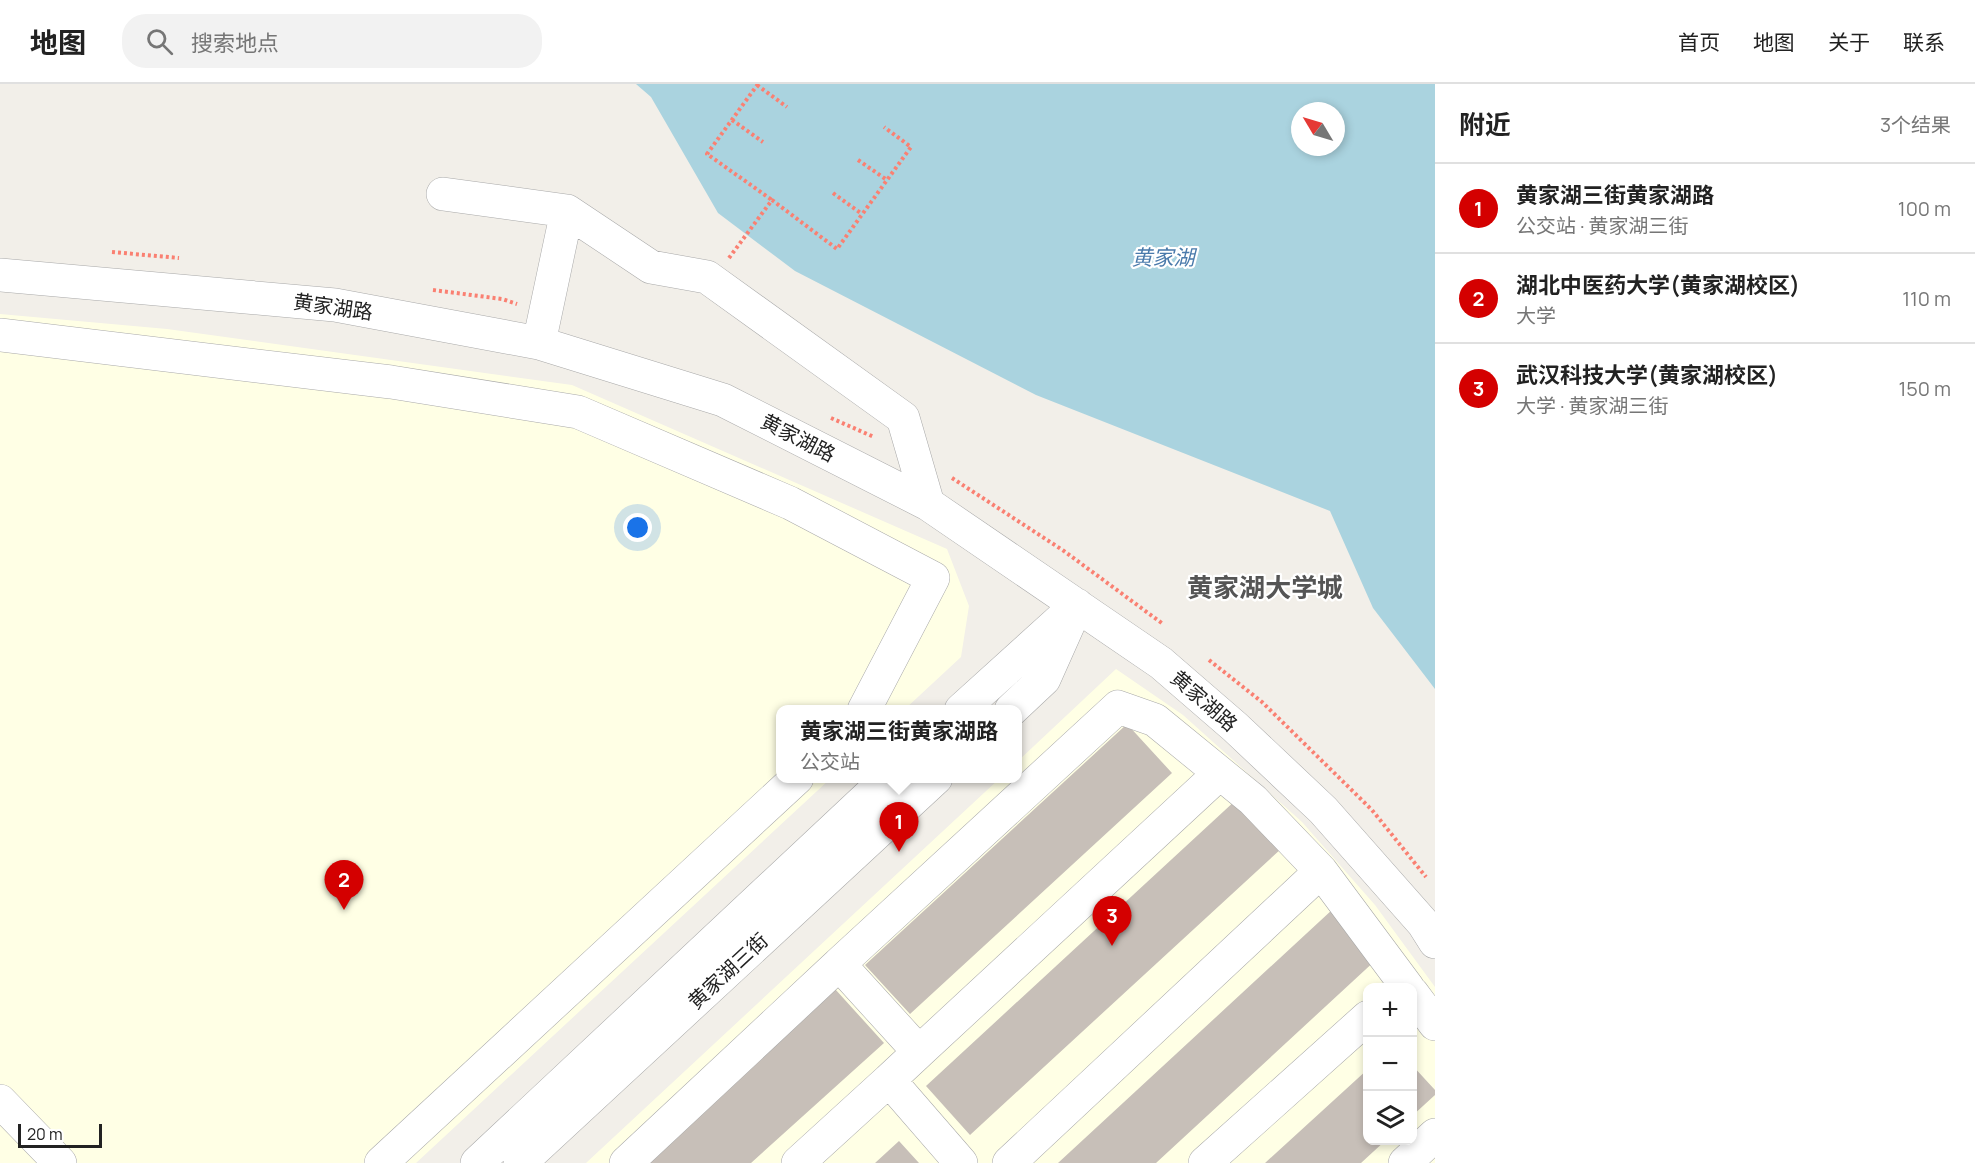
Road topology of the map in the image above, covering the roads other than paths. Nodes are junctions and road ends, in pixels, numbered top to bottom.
1 (443, 194) dead end
2 (567, 211) junction
3 (0, 275) edge
4 (0, 335) edge
5 (539, 343) junction
6 (928, 504) junction
7 (1077, 604) junction
8 (867, 705) edge
9 (966, 705) edge
10 (1016, 705) edge
11 (1220, 773) junction
12 (792, 783) edge
13 (883, 783) edge
14 (931, 783) edge
15 (1321, 871) junction
16 (1435, 942) edge
17 (839, 964) junction
18 (1403, 983) edge
19 (1417, 1001) edge
20 (1363, 1021) edge
21 (1435, 1024) edge
22 (919, 1052) junction
23 (889, 1080) junction
24 (0, 1101) edge
25 (1435, 1135) edge
26 (60, 1163) edge
27 (381, 1163) edge
28 (477, 1163) edge
29 (520, 1163) edge
30 (626, 1163) edge
31 (798, 1163) edge
32 (961, 1163) edge
33 (1009, 1163) edge
34 (1205, 1163) edge
35 (1405, 1163) edge

1 - 2 street
2 - 5 street
2 - 6 street
3 - 5 street, 黄家湖路
4 - 8 street
5 - 6 street, 黄家湖路
6 - 7 street, 黄家湖路
7 - 9 street
7 - 10 street
7 - 16 street, 黄家湖路
11 - 15 street
11 - 17 street
11 - 22 street
12 - 27 street
13 - 28 street, 黄家湖三街
14 - 29 street, 黄家湖三街
15 - 18 street
15 - 33 street
17 - 22 street
17 - 30 street
19 - 21 street
20 - 34 street
22 - 23 street
23 - 31 street
23 - 32 street
24 - 26 street
25 - 35 street

